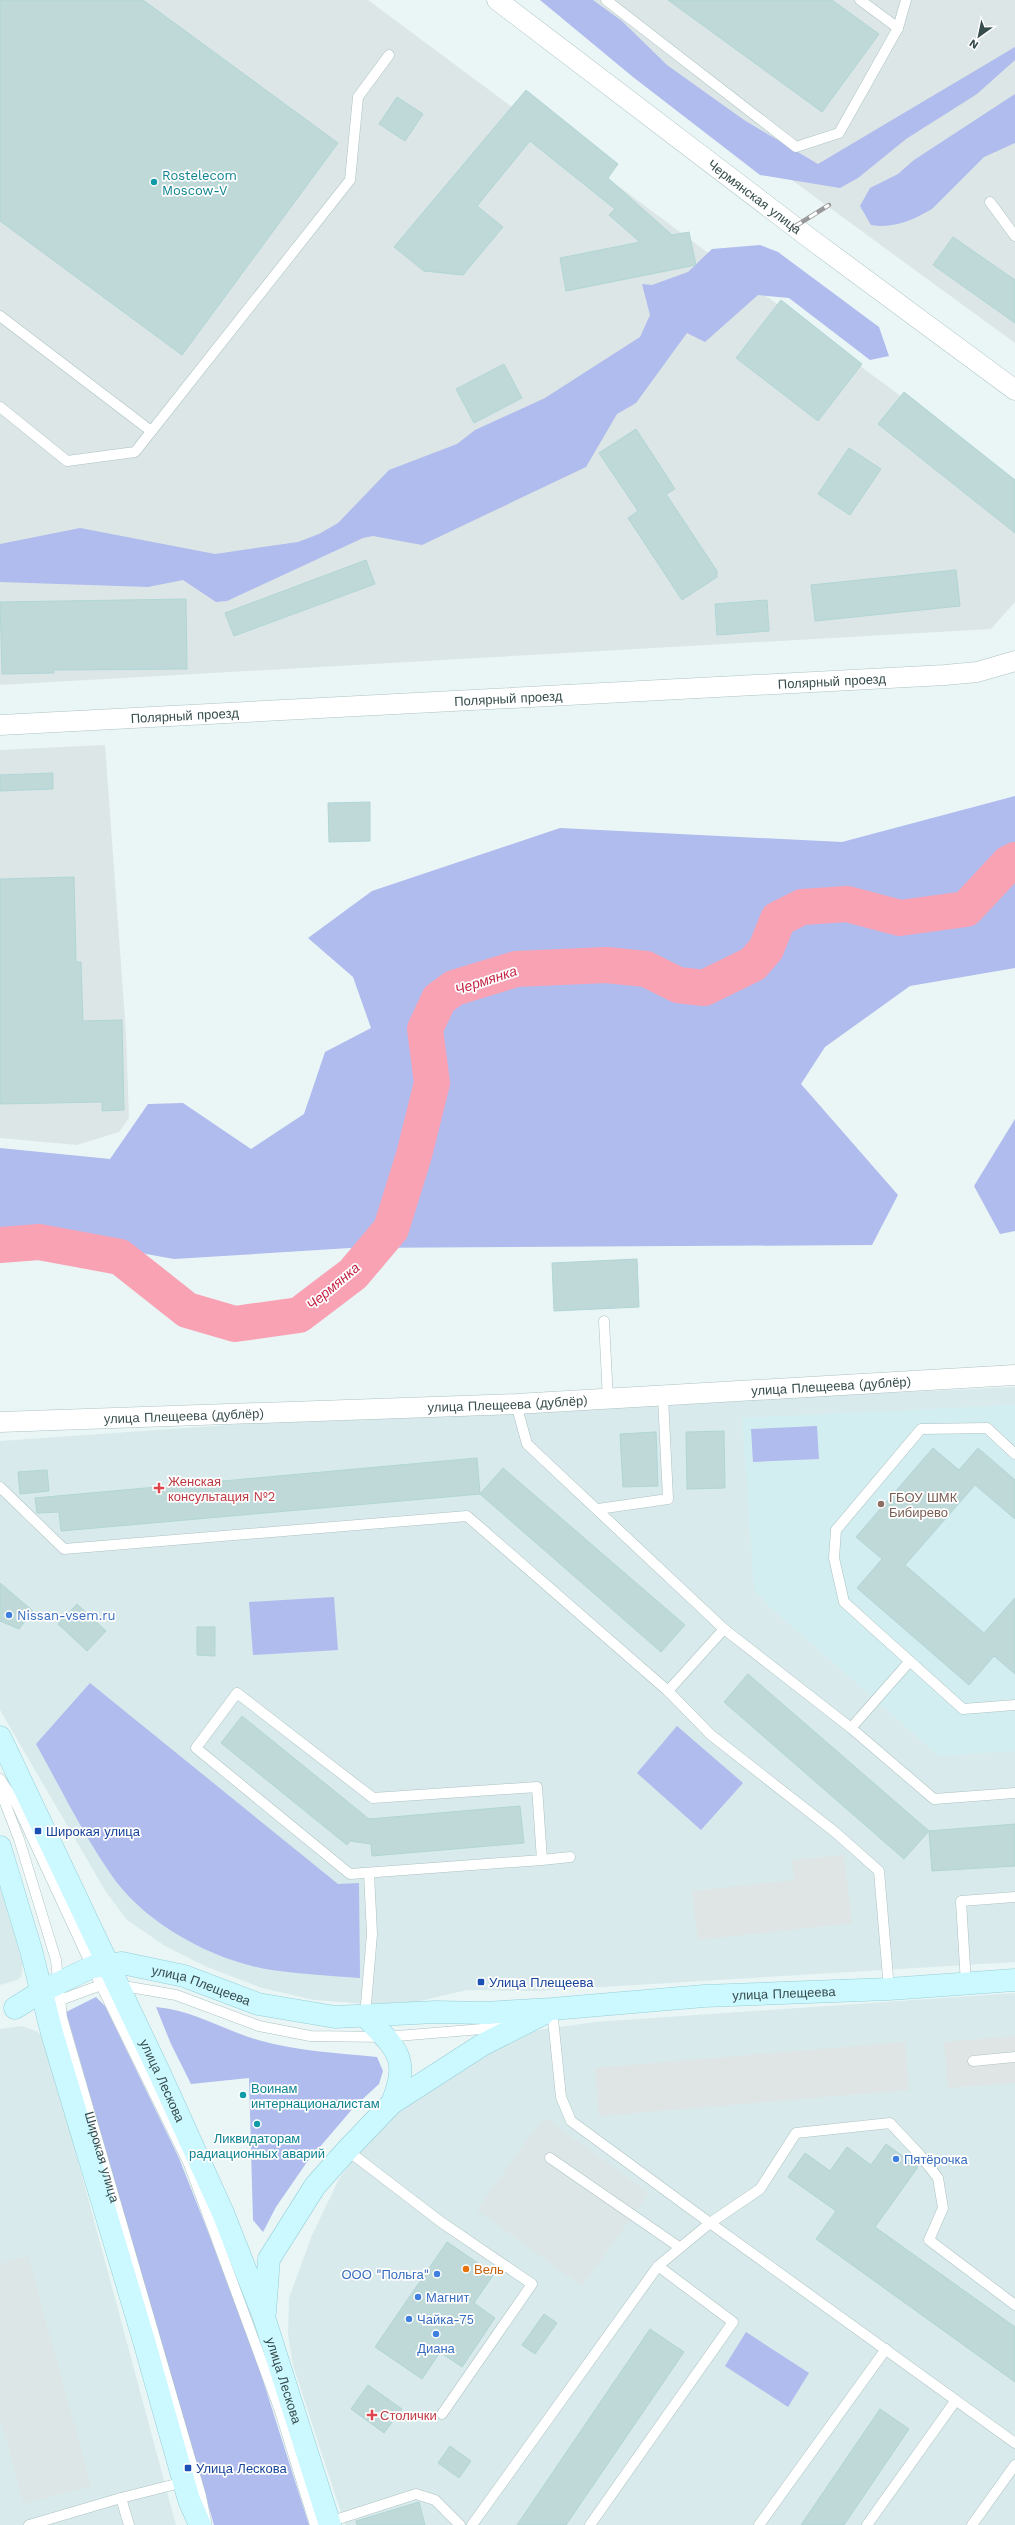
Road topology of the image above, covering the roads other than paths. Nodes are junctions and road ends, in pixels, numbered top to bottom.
1 (497, 0) edge
2 (606, 0) edge
3 (860, 0) edge
4 (906, 0) edge
5 (898, 28) junction
6 (389, 55) dead end
7 (990, 202) dead end
8 (1015, 236) edge
9 (0, 316) edge
10 (1015, 390) edge
11 (0, 407) edge
12 (151, 431) junction
13 (1015, 660) edge
14 (0, 725) edge
15 (604, 1321) dead end
16 (1015, 1375) edge
17 (663, 1397) junction
18 (608, 1400) junction
19 (516, 1404) junction
20 (0, 1422) edge
21 (1015, 1454) edge
22 (0, 1487) edge
23 (598, 1509) junction
24 (724, 1629) junction
25 (910, 1661) junction
26 (668, 1691) junction
27 (1015, 1705) edge
28 (851, 1728) junction
29 (0, 1737) edge
30 (0, 1779) edge
31 (0, 1790) edge
32 (1015, 1793) edge
33 (0, 1847) edge
34 (570, 1857) dead end
35 (542, 1860) junction
36 (369, 1873) junction
37 (1015, 1897) edge
38 (105, 1975) junction
39 (1015, 1980) edge
40 (966, 1984) junction
41 (889, 1989) junction
42 (51, 1995) junction
43 (8, 2009) edge
44 (552, 2009) junction
45 (366, 2016) junction
46 (517, 2027) junction
47 (385, 2037) junction
48 (1015, 2057) edge
49 (973, 2061) dead end
50 (392, 2103) junction
51 (347, 2150) junction
52 (550, 2158) dead end
53 (710, 2223) junction
54 (679, 2247) junction
55 (658, 2266) junction
56 (1015, 2305) edge
57 (264, 2317) junction
58 (886, 2349) junction
59 (956, 2400) junction
60 (442, 2414) dead end
61 (1015, 2443) edge
62 (1015, 2465) edge
63 (184, 2482) junction
64 (121, 2498) junction
65 (325, 2524) edge
66 (29, 2525) edge
67 (129, 2525) edge
68 (200, 2525) edge
69 (206, 2525) edge
70 (460, 2525) edge
71 (472, 2525) edge
72 (590, 2525) edge
73 (759, 2525) edge
74 (867, 2525) edge
75 (972, 2525) edge

1 - 10 street, Чермянская улица
2 - 5 lane
3 - 5 lane
4 - 5 lane
6 - 12 lane
7 - 8 lane
9 - 12 lane
11 - 12 lane
13 - 14 street, Полярный проезд
15 - 18 lane
16 - 17 street, улица Плещеева (дублёр)
17 - 18 street, улица Плещеева (дублёр)
17 - 23 lane
18 - 19 street, улица Плещеева (дублёр)
19 - 20 street, улица Плещеева (дублёр)
19 - 23 lane
21 - 25 lane
22 - 26 lane
23 - 24 lane
24 - 26 lane
24 - 28 lane
25 - 27 lane
25 - 28 lane
26 - 41 lane
28 - 32 lane
29 - 38 main road, улица Лескова
30 - 38 lane
31 - 42 lane, Широкая улица
33 - 42 main road
34 - 35 lane
35 - 36 lane
35 - 36 lane
36 - 45 lane
37 - 40 lane
38 - 42 main road, улица Плещеева
38 - 45 main road, улица Плещеева
38 - 47 lane
38 - 57 main road, улица Лескова
38 - 65 lane, улица Лескова
39 - 40 main road, улица Плещеева
40 - 41 main road, улица Плещеева
41 - 44 main road, улица Плещеева
42 - 43 main road, улица Плещеева
42 - 63 main road
42 - 69 lane, Широкая улица
44 - 45 main road, улица Плещеева
44 - 46 main road, улица Плещеева
44 - 53 lane
45 - 47 main road, улица Плещеева
46 - 47 lane
46 - 50 main road, улица Плещеева
47 - 50 main road, улица Плещеева
48 - 49 lane
50 - 51 main road, улица Плещеева
51 - 57 main road, улица Плещеева
51 - 60 lane
52 - 54 lane
53 - 54 lane
53 - 56 lane
53 - 58 lane
54 - 55 lane
55 - 71 lane
55 - 72 lane
57 - 65 main road, улица Лескова
58 - 59 lane
58 - 73 lane
59 - 61 lane
59 - 74 lane
62 - 75 lane
63 - 64 lane
63 - 68 main road
64 - 66 lane
64 - 67 lane
65 - 70 lane

